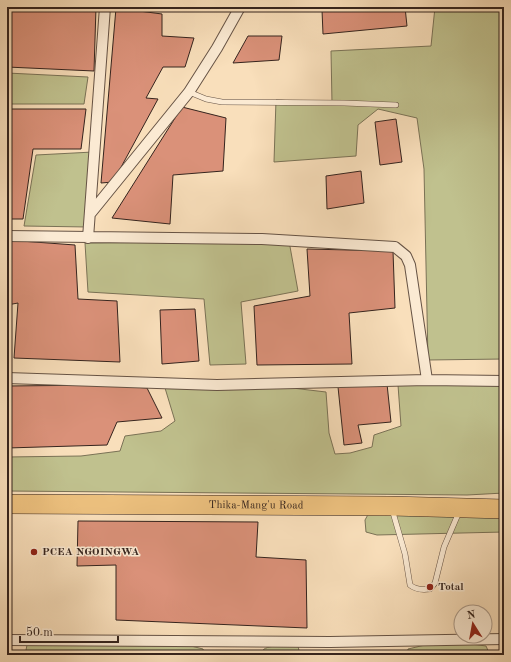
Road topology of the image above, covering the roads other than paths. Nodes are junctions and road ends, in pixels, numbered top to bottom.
1 (105, 7) edge
2 (240, 7) edge
3 (189, 92) junction
4 (396, 105) dead end
5 (90, 214) junction
6 (7, 236) edge
7 (88, 238) junction
8 (7, 378) edge
9 (427, 380) junction
10 (504, 381) edge
11 (7, 504) edge
12 (391, 506) junction
13 (461, 508) junction
14 (504, 509) edge
15 (504, 639) edge
16 (7, 640) edge

1 - 5 street
2 - 3 street
3 - 4 lane
3 - 5 street
5 - 7 street
6 - 7 street
7 - 9 street
8 - 9 street
9 - 10 street
11 - 12 highway, Thika-Mang'u Road
12 - 13 highway, Thika-Mang'u Road
12 - 13 lane
13 - 14 highway, Thika-Mang'u Road
15 - 16 street

